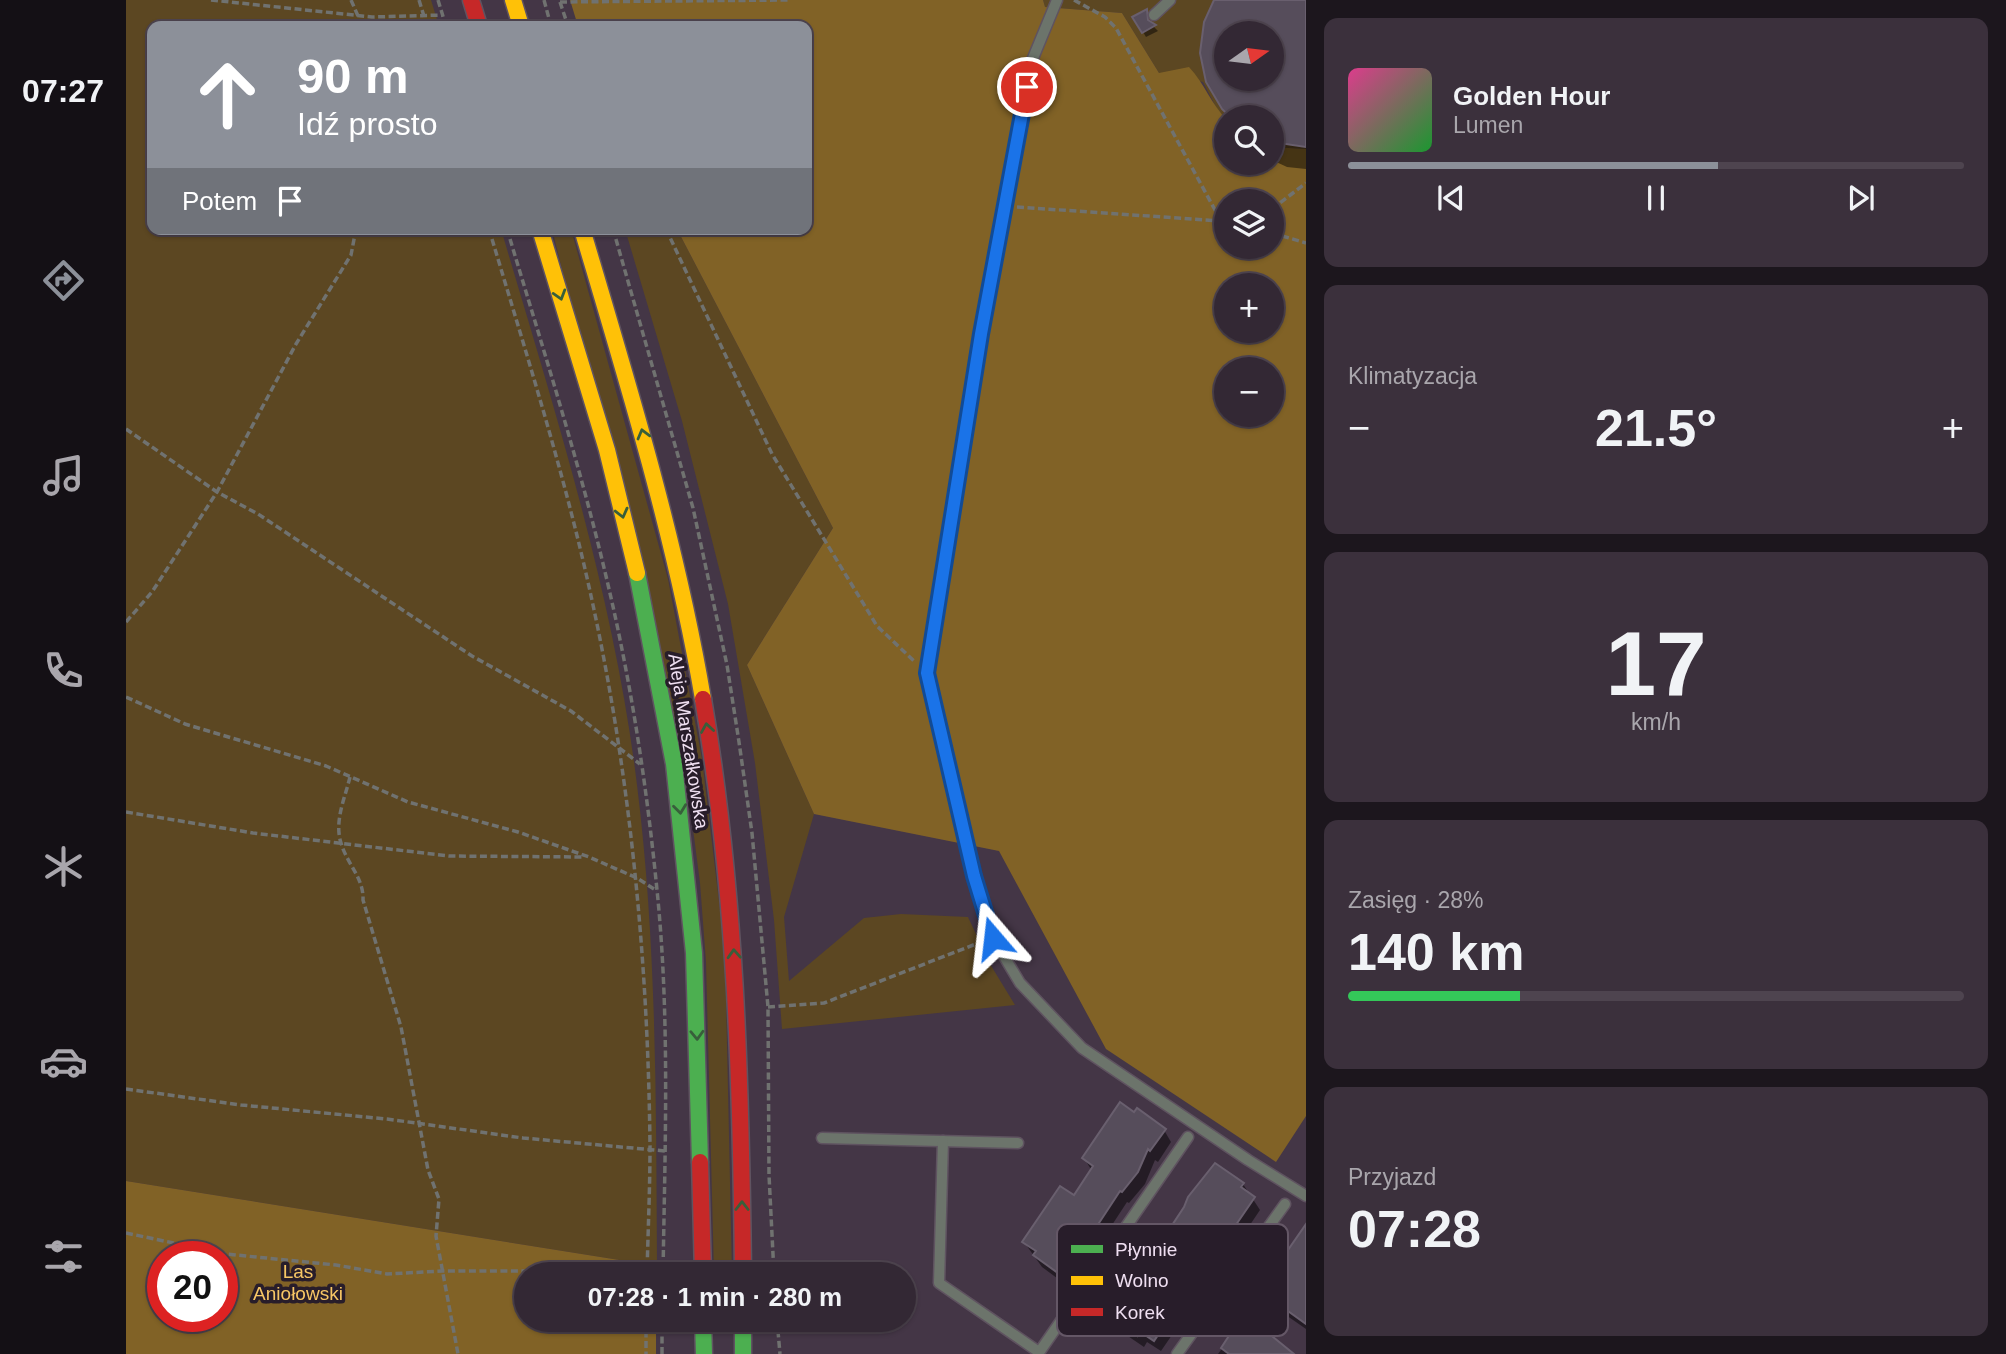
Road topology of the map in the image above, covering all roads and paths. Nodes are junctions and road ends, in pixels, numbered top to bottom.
1 (211, 0) edge
2 (351, 0) edge
3 (419, 0) edge
4 (438, 0) edge
5 (471, 0) edge
6 (513, 0) edge
7 (544, 0) edge
8 (789, 0) edge
9 (1057, 0) edge
10 (1074, 0) edge
11 (1170, 0) edge
12 (560, 1) edge
13 (424, 15) junction
14 (442, 15) junction
15 (1154, 15) dead end
16 (358, 16) junction
17 (372, 18) junction
18 (373, 21) edge
19 (426, 21) edge
20 (444, 21) edge
21 (477, 21) edge
22 (519, 21) edge
23 (550, 21) edge
24 (566, 21) edge
25 (1306, 183) edge
26 (1284, 200) edge
27 (1005, 206) junction
28 (1214, 207) edge
29 (1214, 220) edge
30 (355, 235) edge
31 (491, 235) edge
32 (509, 235) edge
33 (542, 235) edge
34 (584, 235) edge
35 (669, 235) edge
36 (1284, 237) edge
37 (1306, 243) edge
38 (126, 429) edge
39 (217, 492) junction
40 (126, 622) edge
41 (927, 673) junction
42 (126, 697) edge
43 (619, 747) junction
44 (641, 765) junction
45 (350, 777) junction
46 (126, 812) edge
47 (341, 843) junction
48 (589, 858) junction
49 (636, 878) junction
50 (657, 891) junction
51 (993, 938) junction
52 (768, 1007) dead end
53 (126, 1089) edge
54 (421, 1124) junction
55 (1188, 1137) dead end
56 (822, 1138) dead end
57 (943, 1141) junction
58 (1018, 1143) dead end
59 (650, 1149) junction
60 (665, 1151) junction
61 (1306, 1196) edge
62 (1284, 1204) dead end
63 (1128, 1224) edge
64 (1270, 1224) edge
65 (126, 1233) edge
66 (647, 1262) edge
67 (663, 1262) edge
68 (703, 1262) edge
69 (743, 1262) edge
70 (442, 1271) junction
71 (514, 1271) edge
72 (1057, 1326) edge
73 (646, 1332) edge
74 (662, 1332) edge
75 (704, 1332) edge
76 (743, 1332) edge
77 (778, 1332) edge
78 (1190, 1336) edge
79 (1038, 1353) edge
80 (458, 1354) edge
81 (646, 1354) edge
82 (662, 1354) edge
83 (704, 1354) edge
84 (743, 1354) edge
85 (780, 1354) edge
86 (1177, 1354) edge

1 - 16 path
2 - 16 path
3 - 13 path
4 - 14 path
5 - 21 main road
6 - 22 main road
7 - 23 path
8 - 12 path
9 - 27 lane
10 - 28 path
11 - 15 lane
12 - 24 path
13 - 14 path
13 - 17 path
13 - 19 path
14 - 20 path
16 - 17 path
17 - 18 path
25 - 26 path
27 - 29 path
27 - 41 lane
30 - 39 path
31 - 43 path
32 - 44 path
33 -> 68 main road, Aleja Marszałkowska
69 -> 34 main road, Aleja Marszałkowska
35 - 41 path
36 - 37 path
38 - 39 path
39 - 40 path
39 - 43 path
41 - 51 lane
42 - 45 path
43 - 44 path
43 - 49 path
44 - 50 path
45 - 47 path
45 - 48 path
46 - 47 path
47 - 48 path
47 - 54 path
48 - 49 path
49 - 50 path
49 - 59 path
50 - 60 path
51 - 52 path
51 - 61 lane
53 - 54 path
54 - 59 path
54 - 70 path
55 - 63 lane
56 - 57 lane
57 - 58 lane
57 - 79 lane
59 - 60 path
59 - 66 path
60 - 67 path
62 - 64 lane
65 - 70 path
70 - 71 path
70 - 80 path
72 - 79 lane
73 - 81 path
74 - 82 path
75 - 83 main road
76 - 84 main road
77 - 85 path
78 - 86 lane

